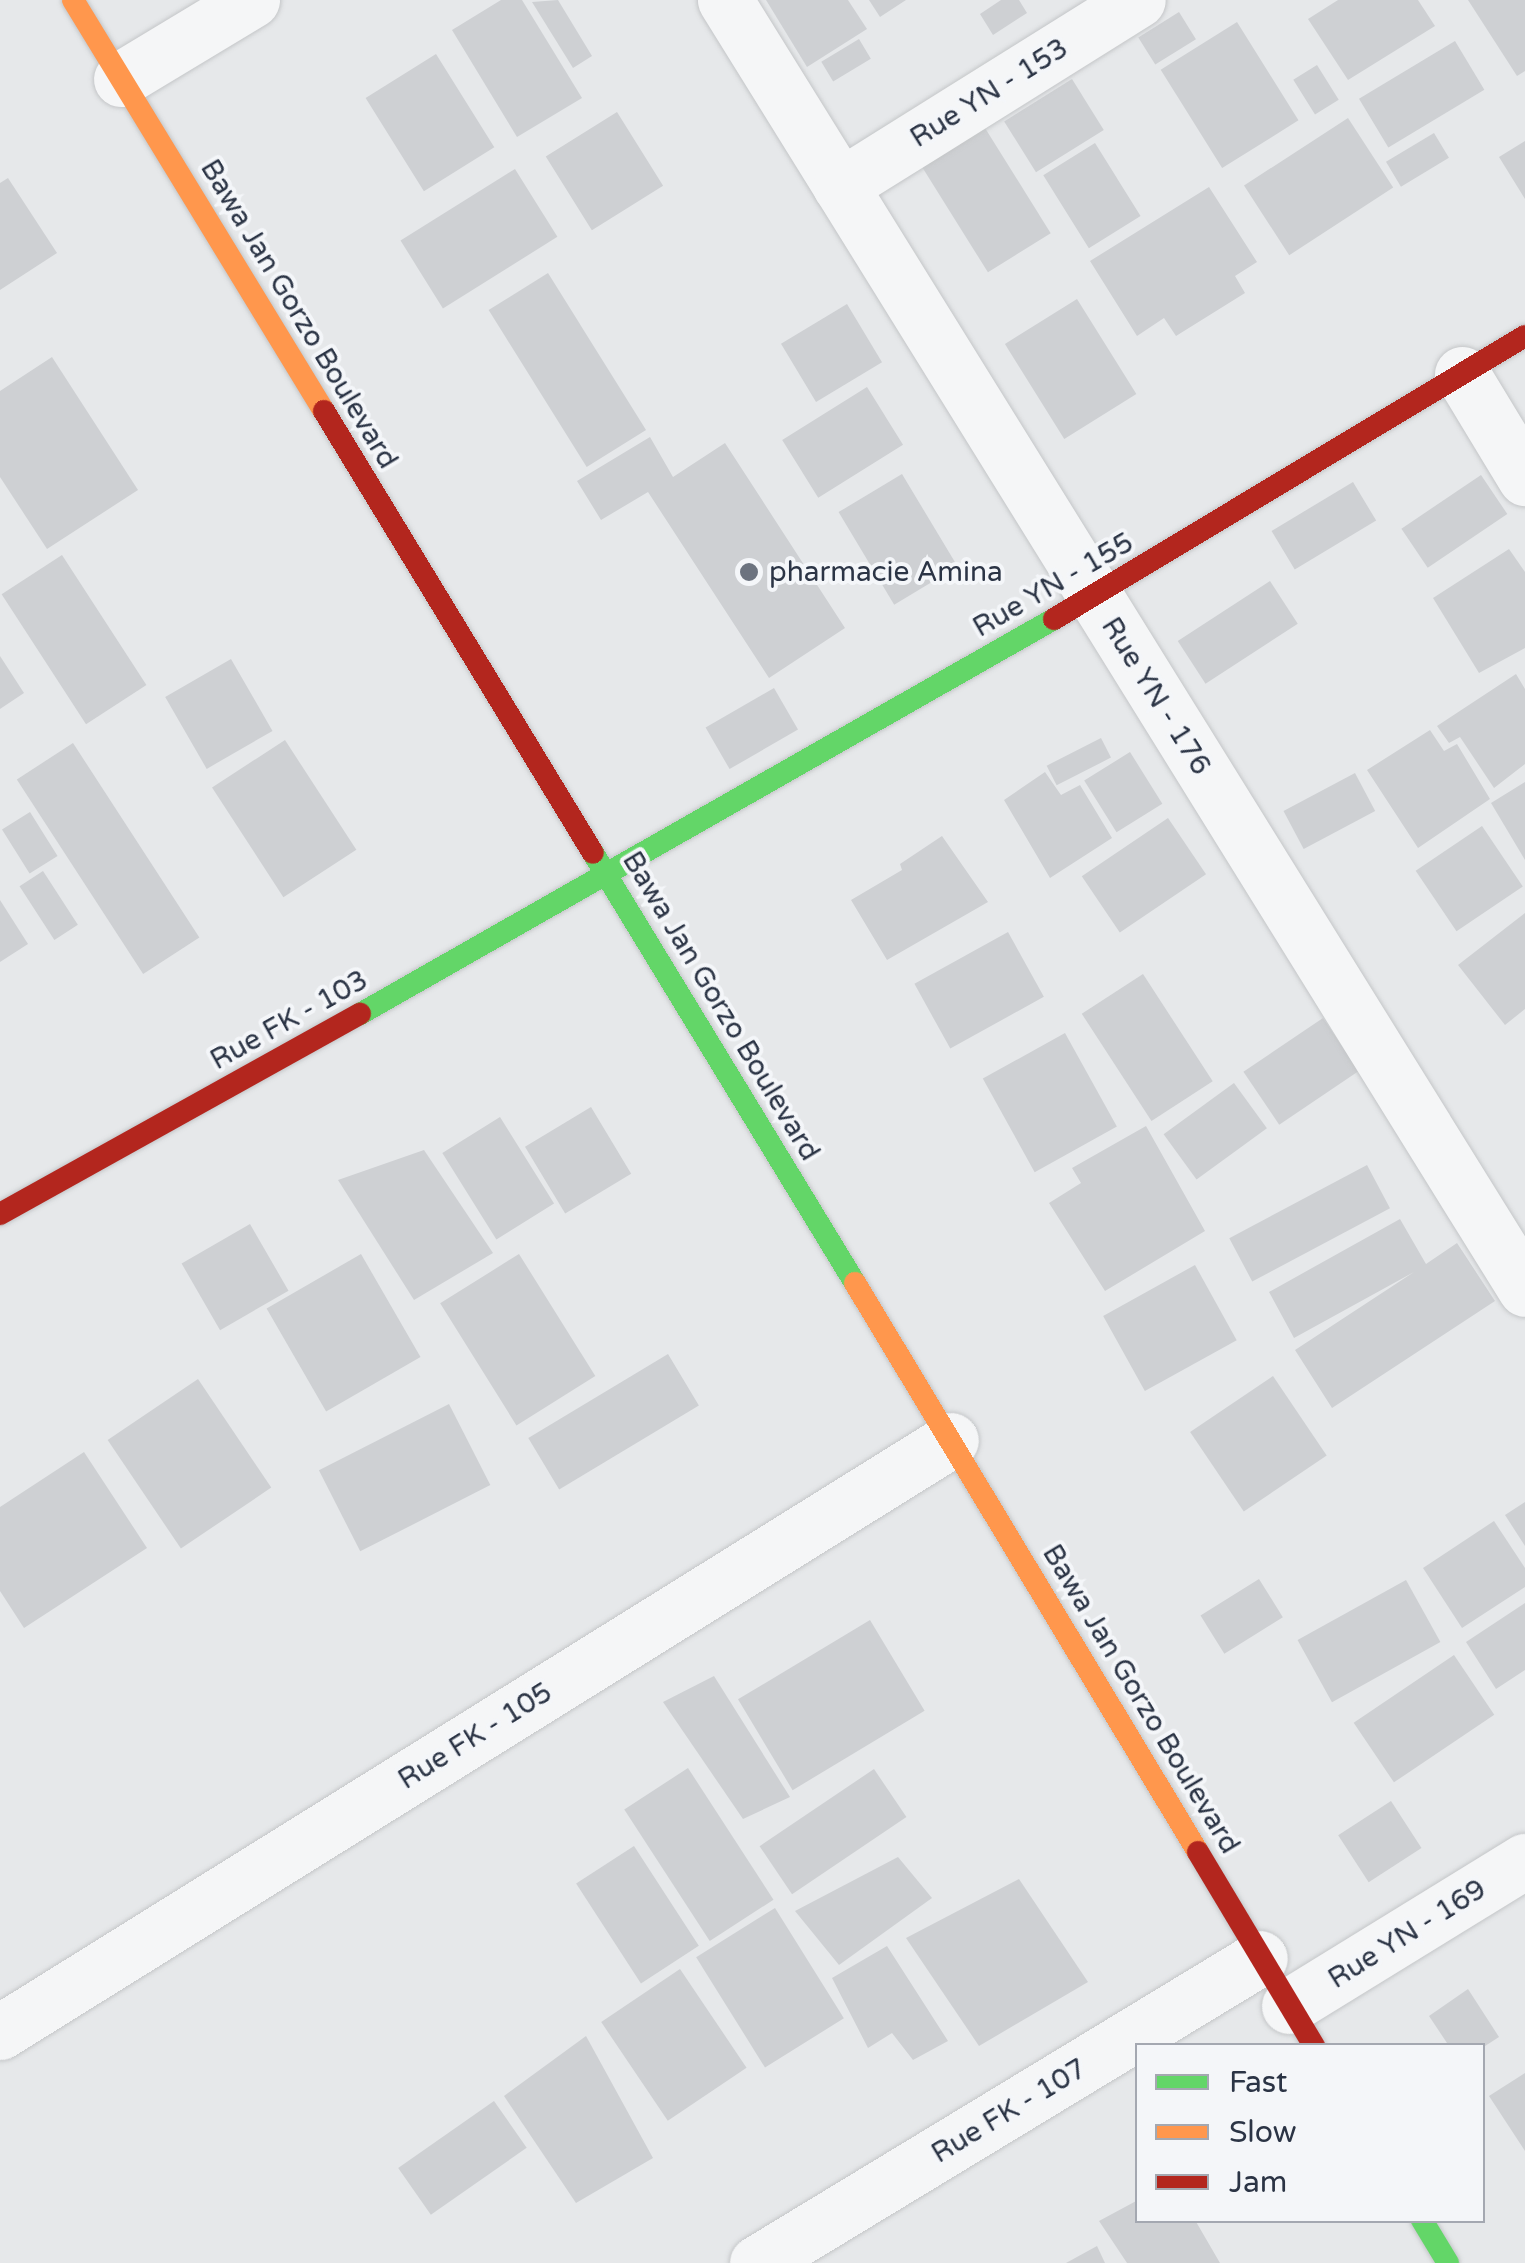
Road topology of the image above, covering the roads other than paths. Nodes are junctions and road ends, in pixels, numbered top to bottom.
1 (73, 0) edge
2 (252, 0) edge
3 (724, 0) edge
4 (1138, 0) edge
5 (121, 79) junction
6 (840, 186) junction
7 (1525, 336) edge
8 (1462, 374) junction
9 (1525, 478) edge
10 (1094, 596) junction
11 (607, 877) junction
12 (1, 1211) edge
13 (1525, 1290) edge
14 (951, 1440) junction
15 (1525, 1861) edge
16 (1260, 1958) junction
17 (1302, 2026) edge
18 (0, 2032) edge
19 (1424, 2223) edge
20 (757, 2263) edge
21 (1448, 2263) edge

1 - 5 main road, Bawa Jan Gorzo Boulevard
2 - 5 street
3 - 6 street, Rue YN - 176
4 - 6 street, Rue YN - 153
5 - 11 main road, Bawa Jan Gorzo Boulevard
6 - 10 street, Rue YN - 176
7 - 8 main road, Rue YN - 155
8 - 9 street
8 - 10 main road, Rue YN - 155
10 - 11 main road, Rue YN - 155
10 - 13 street, Rue YN - 176
11 - 12 main road, Rue FK - 103
11 - 14 main road, Bawa Jan Gorzo Boulevard
14 - 16 main road, Bawa Jan Gorzo Boulevard
14 - 18 street, Rue FK - 105
15 - 17 street, Rue YN - 169
16 - 17 main road, Bawa Jan Gorzo Boulevard
16 - 20 street, Rue FK - 107
19 - 21 main road

